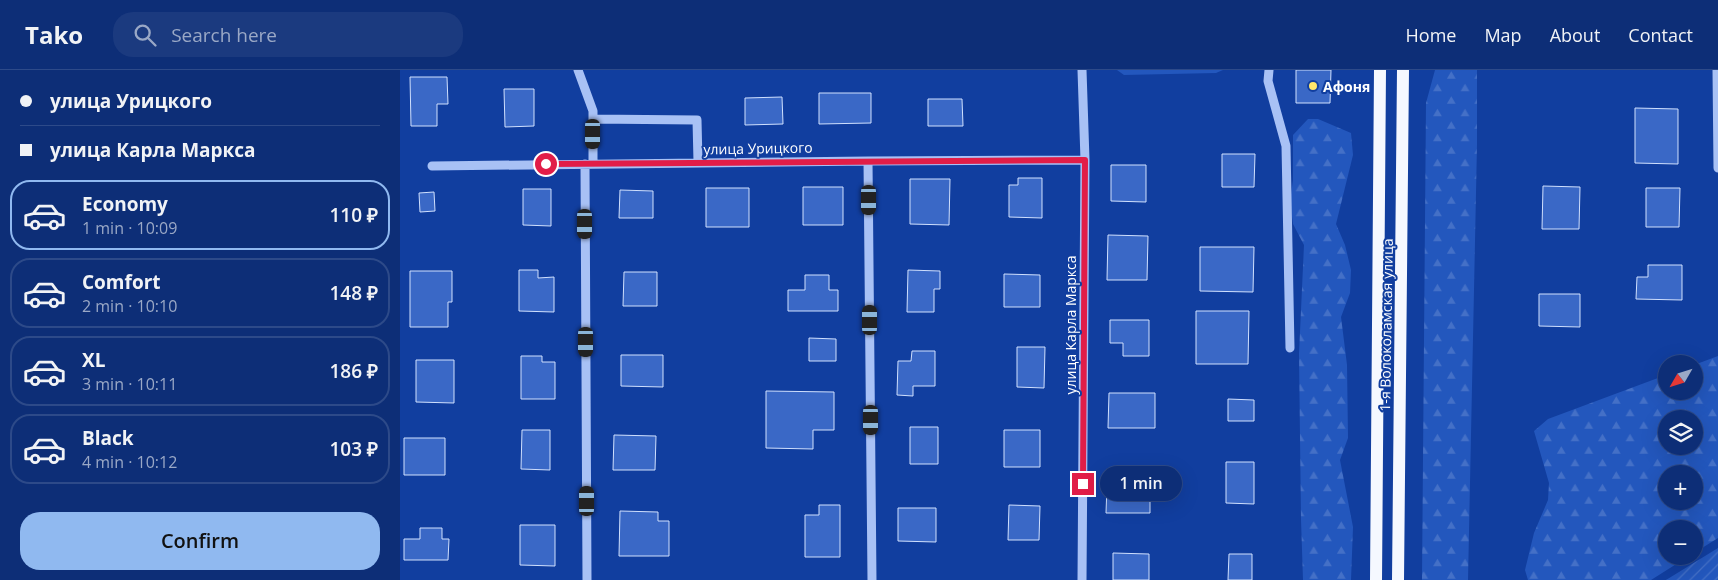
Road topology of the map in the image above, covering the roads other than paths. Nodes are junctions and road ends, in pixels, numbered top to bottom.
1 (578, 70) edge
2 (1082, 70) edge
3 (1269, 70) edge
4 (1380, 70) edge
5 (1403, 70) edge
6 (1717, 70) edge
7 (593, 120) junction
8 (868, 160) junction
9 (1085, 160) junction
10 (698, 162) junction
11 (589, 164) junction
12 (432, 166) dead end
13 (1718, 168) edge
14 (1290, 348) dead end
15 (587, 580) edge
16 (872, 580) edge
17 (1082, 580) edge
18 (1376, 580) edge
19 (1398, 580) edge

1 - 7 street
2 - 9 street, улица Карла Маркса
3 - 14 street
4 - 18 main road, 1-я Волоколамская улица
5 - 19 main road, 1-я Волоколамская улица
6 - 13 street
7 - 10 street
7 - 11 street
8 - 9 street, улица Урицкого
8 - 10 street, улица Урицкого
8 - 16 street
9 - 17 street, улица Карла Маркса
10 - 11 street, улица Урицкого
11 - 12 street, улица Урицкого
11 - 15 street

